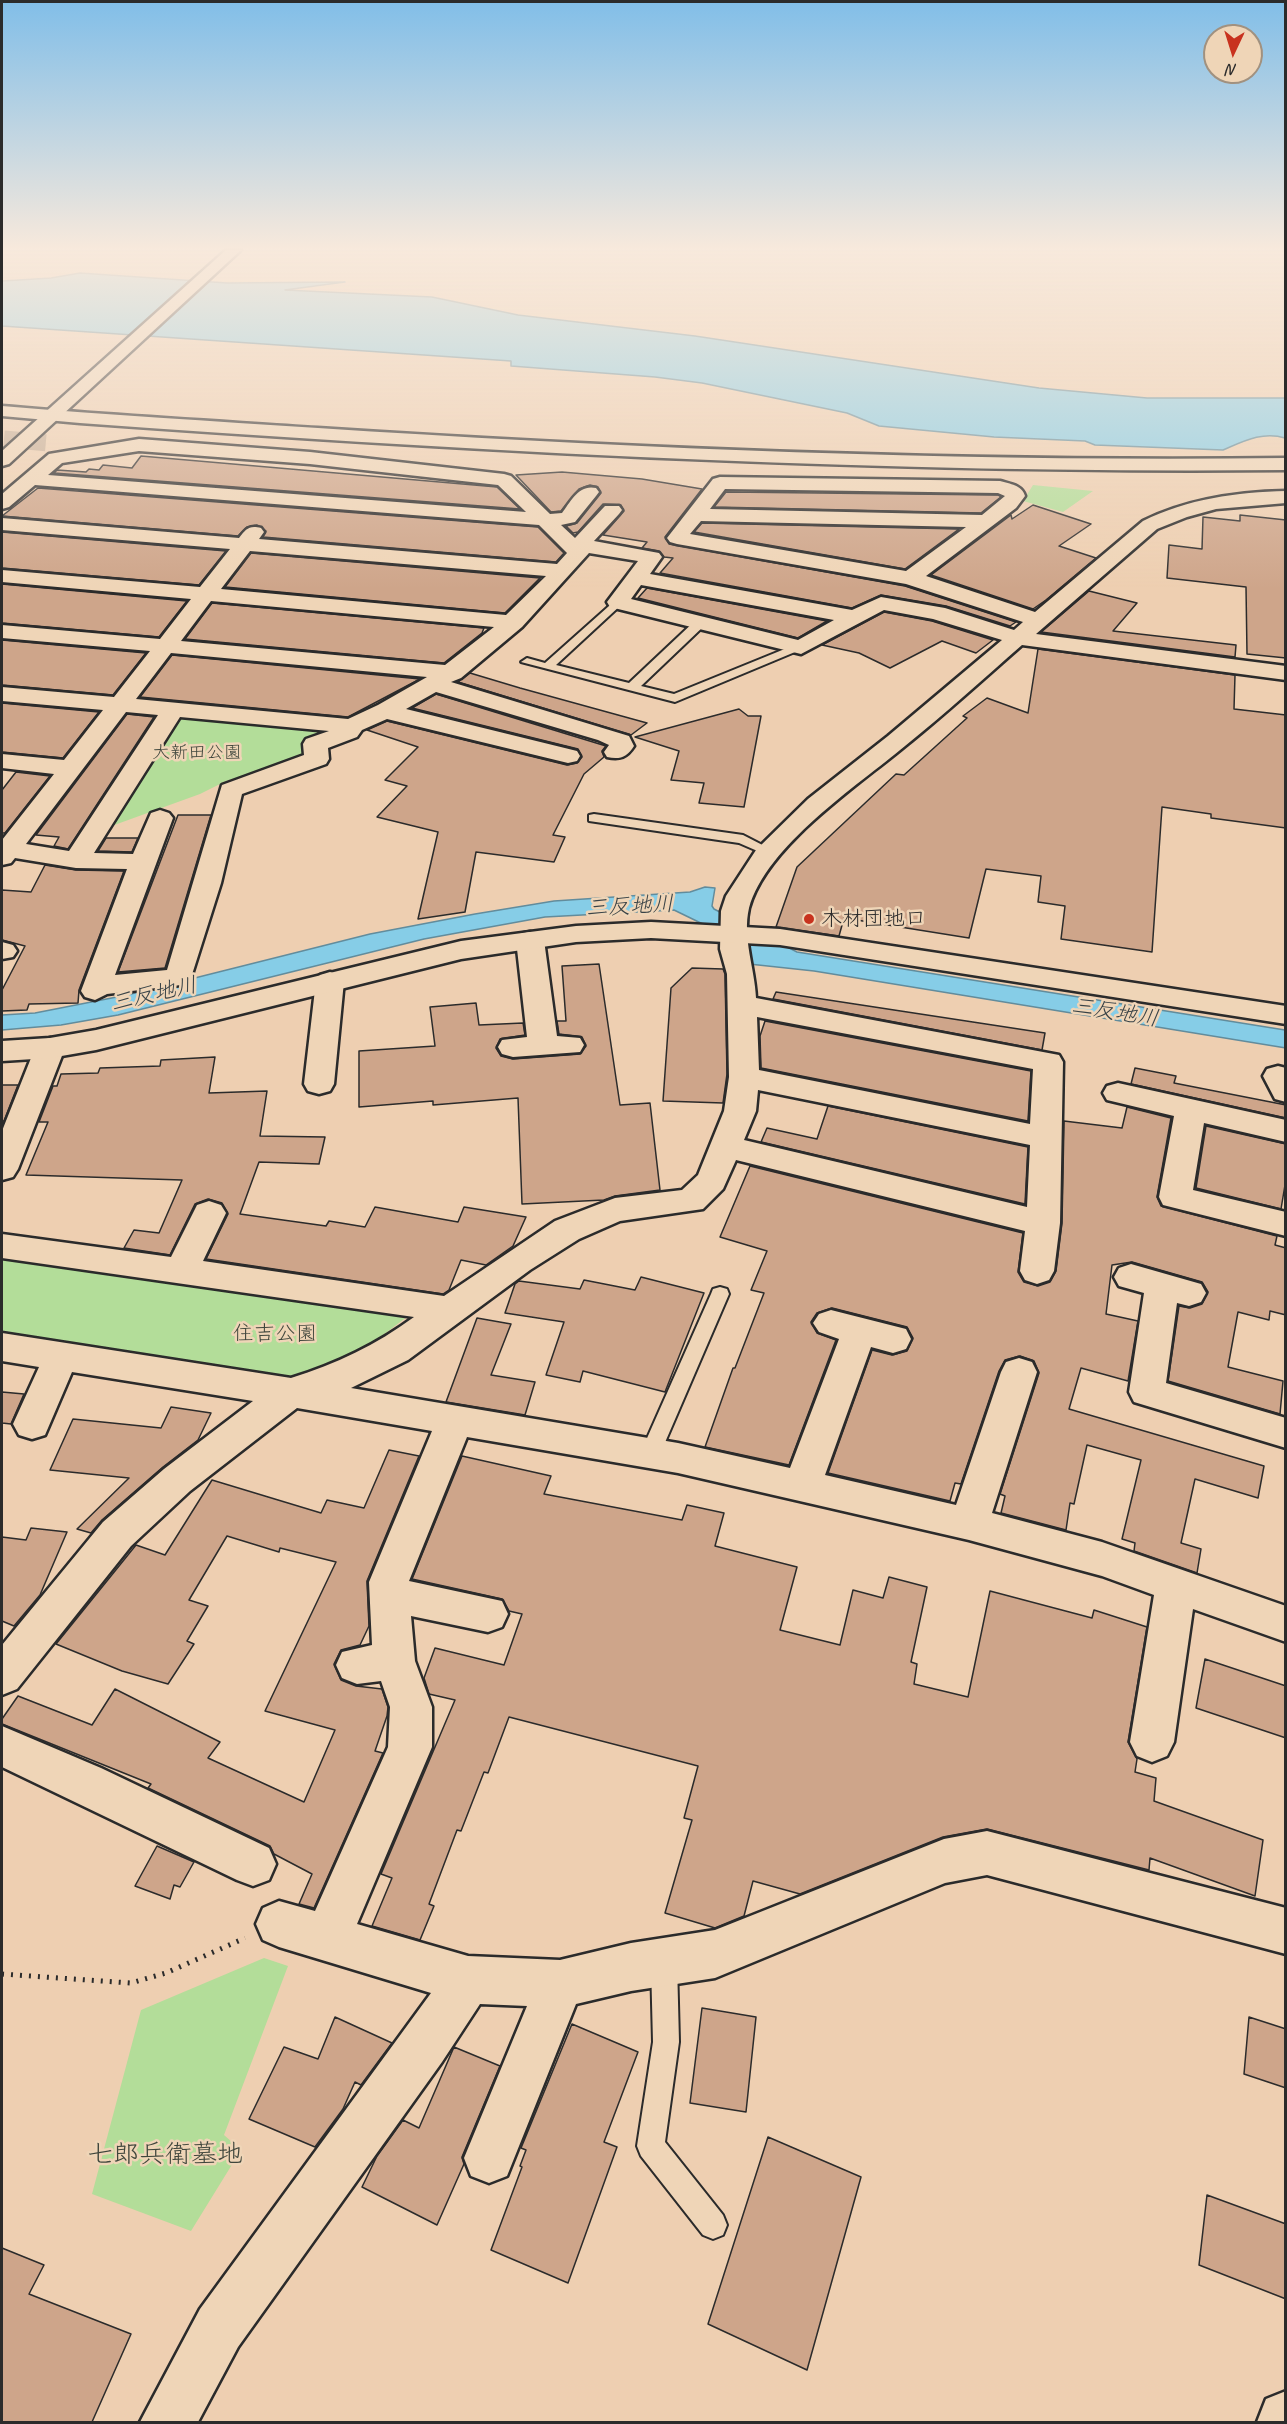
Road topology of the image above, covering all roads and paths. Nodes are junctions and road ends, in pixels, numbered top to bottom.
1 (108, 363) edge
2 (2, 411) edge
3 (53, 413) junction
4 (509, 433) dead end
5 (348, 435) junction
6 (49, 443) tunnel mouth
7 (4, 448) edge
8 (310, 458) junction
9 (1286, 464) edge
10 (30, 480) junction
11 (589, 492) dead end
12 (1286, 497) edge
13 (278, 500) junction
14 (2, 503) edge
15 (612, 510) dead end
16 (695, 515) junction
17 (546, 520) junction
18 (984, 521) junction
19 (2, 524) edge
20 (244, 544) junction
21 (577, 546) junction
22 (562, 571) junction
23 (2, 576) edge
24 (636, 578) junction
25 (910, 578) junction
26 (206, 594) junction
27 (618, 602) junction
28 (855, 617) junction
29 (1038, 620) junction
30 (514, 622) junction
31 (701, 622) junction
32 (2, 631) edge
33 (1017, 638) junction
34 (166, 646) junction
35 (801, 647) junction
36 (527, 662) dead end
37 (547, 667) junction
38 (1286, 673) edge
39 (444, 679) junction
40 (631, 688) junction
41 (2, 694) edge
42 (119, 706) junction
43 (173, 710) junction
44 (387, 712) junction
45 (351, 726) junction
46 (616, 752) dead end
47 (568, 756) dead end
48 (2, 761) edge
49 (69, 768) junction
50 (160, 818) dead end
51 (594, 818) dead end
52 (7, 845) edge
53 (769, 852) junction
54 (76, 860) junction
55 (145, 862) junction
56 (734, 932) junction
57 (530, 940) junction
58 (330, 981) junction
59 (742, 1005) junction
60 (1286, 1015) edge
61 (513, 1047) dead end
62 (50, 1048) junction
63 (2, 1051) edge
64 (744, 1077) junction
65 (319, 1084) dead end
66 (1118, 1093) dead end
67 (1191, 1111) junction
68 (1286, 1131) edge
69 (1047, 1138) junction
70 (8, 1139) edge
71 (728, 1147) junction
72 (2, 1169) edge
73 (209, 1213) dead end
74 (1043, 1223) junction
75 (1286, 1224) edge
76 (2, 1246) edge
77 (180, 1271) junction
78 (1037, 1271) dead end
79 (1161, 1285) dead end
80 (720, 1294) dead end
81 (448, 1310) junction
82 (861, 1331) dead end
83 (2, 1347) edge
84 (61, 1356) junction
85 (1019, 1372) dead end
86 (291, 1392) junction
87 (454, 1422) junction
88 (32, 1424) dead end
89 (1286, 1433) edge
90 (650, 1454) junction
91 (802, 1486) junction
92 (969, 1524) junction
93 (1176, 1584) junction
94 (390, 1602) junction
95 (488, 1614) dead end
96 (1286, 1624) edge
97 (2, 1676) edge
98 (1152, 1742) dead end
99 (2, 1746) edge
100 (253, 1864) dead end
101 (279, 1924) joint
102 (1286, 1931) edge
103 (328, 1936) junction
104 (663, 1961) junction
105 (2, 1974) edge
106 (468, 1980) junction
107 (560, 1984) junction
108 (489, 2158) dead end
109 (713, 2225) dead end
110 (168, 2422) edge

1 - 3 street
2 - 3 street
3 - 5 street
3 - 7 street
4 - 5 street
5 - 6 street
5 - 9 street
8 - 10 street
8 - 13 street
8 - 17 street
10 - 13 street
10 - 14 street
11 - 17 street
12 - 29 street
13 - 17 street
13 - 20 street
15 - 21 street
16 - 18 street
16 - 18 street
16 - 25 street
17 - 21 street
18 - 25 street
19 - 20 street
20 - 22 street
20 - 26 street
21 - 22 street
21 - 24 street
22 - 30 street
23 - 26 street
24 - 27 street
24 - 28 street
25 - 29 street
26 - 30 street
26 - 34 street
27 - 31 street
27 - 37 lane
28 - 33 street
28 - 35 street
29 - 33 street
30 - 39 street
31 - 35 street
31 - 40 lane
32 - 34 street
33 - 38 street
33 - 53 street
34 - 39 street
34 - 42 street
35 - 40 lane
36 - 37 lane
37 - 40 lane
39 - 44 street
39 - 46 street
41 - 42 street
42 - 43 street
42 - 49 street
43 - 45 street
43 - 54 street
44 - 45 street
44 - 47 street
45 - 55 street
48 - 49 street
49 - 52 street
50 - 55 street
51 - 53 lane
52 - 54 street
53 - 56 street
54 - 55 street
56 - 57 street
56 - 59 street
56 - 60 street
57 - 58 street
57 - 61 street
58 - 62 street
58 - 65 street
59 - 64 street
59 - 69 street
62 - 63 street
62 - 70 street
64 - 69 street
64 - 71 street
66 - 67 street
67 - 68 street
67 - 75 street
69 - 74 street
70 - 72 street
71 - 74 street
71 - 81 street
73 - 77 street
74 - 78 street
76 - 77 street
77 - 81 street
79 - 89 street
80 - 90 lane
81 - 86 street
82 - 91 street
83 - 84 street
84 - 86 street
84 - 88 street
85 - 92 street
86 - 87 street
86 - 97 street
87 - 90 street
87 - 94 street
90 - 91 street
91 - 92 street
92 - 93 street
93 - 96 street
93 - 98 street
94 - 95 street
94 - 103 street
99 - 100 street
101 - 103 street
101 - 105 path
102 - 104 street
103 - 106 street
104 - 107 street
104 - 109 lane
106 - 107 street
106 - 110 street
107 - 108 street

